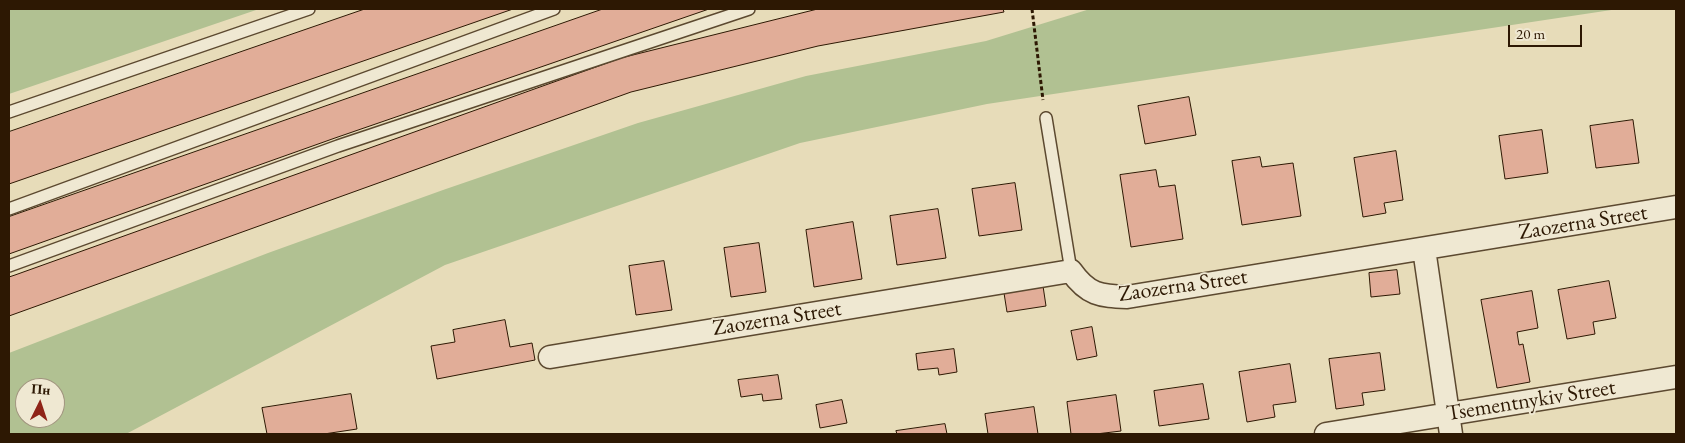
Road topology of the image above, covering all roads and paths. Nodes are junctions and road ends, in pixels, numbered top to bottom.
1 (309, 9) edge
2 (554, 9) edge
3 (749, 9) edge
4 (1032, 9) edge
5 (9, 112) edge
6 (1046, 118) joint
7 (1676, 207) edge
8 (9, 209) edge
9 (1424, 249) junction
10 (9, 266) edge
11 (1071, 271) junction
12 (550, 357) dead end
13 (1676, 377) edge
14 (1450, 424) edge
15 (1326, 434) edge

1 - 5 lane
2 - 8 lane
3 - 10 lane
4 - 6 path
6 - 11 lane
7 - 9 street, Zaozerna Street
9 - 11 street, Zaozerna Street
9 - 14 street
11 - 12 street, Zaozerna Street
13 - 14 street, Tsementnykiv Street
14 - 15 street, Tsementnykiv Street

